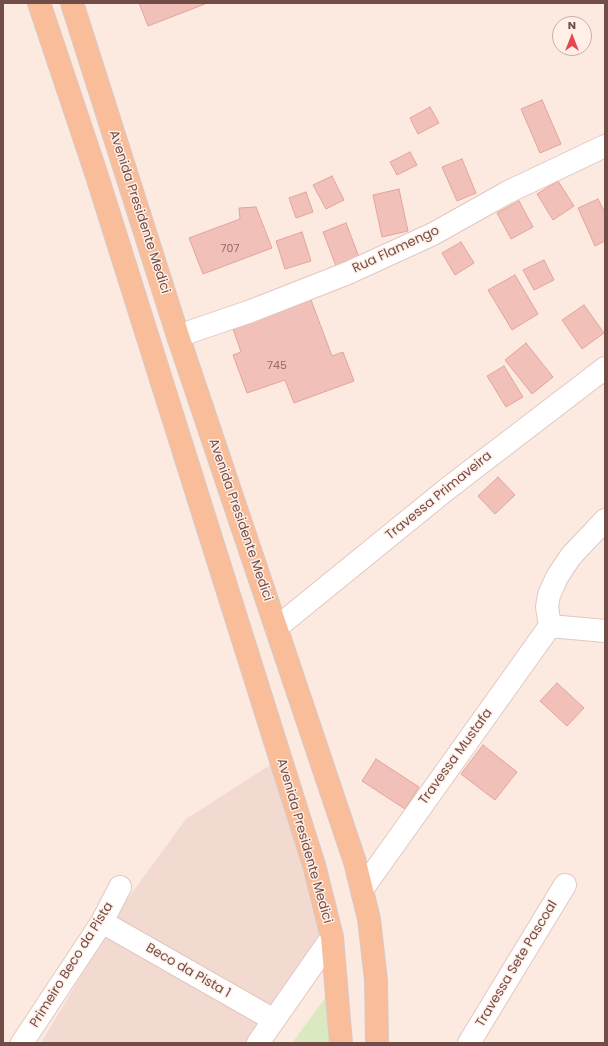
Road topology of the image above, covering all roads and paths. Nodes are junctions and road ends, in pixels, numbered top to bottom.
1 (40, 3) edge
2 (72, 3) edge
3 (605, 146) edge
4 (178, 336) junction
5 (605, 368) edge
6 (605, 520) edge
7 (550, 626) junction
8 (276, 628) junction
9 (605, 631) edge
10 (565, 885) dead end
11 (120, 886) dead end
12 (362, 888) junction
13 (102, 922) junction
14 (332, 937) junction
15 (274, 1020) junction
16 (22, 1043) edge
17 (258, 1043) edge
18 (341, 1043) edge
19 (377, 1043) edge
20 (469, 1043) edge

1 - 14 main road, Avenida Presidente Medici
2 - 4 main road, Avenida Presidente Medici
3 - 4 street, Rua Flamengo
4 - 8 main road, Avenida Presidente Medici
5 - 8 street, Travessa Primaveira
6 - 7 street
7 - 9 street
7 - 12 street, Travessa Mustafa
8 - 12 main road, Avenida Presidente Medici
10 - 20 street, Travessa Sete Pascoal
11 - 13 street, Primeiro Beco da Pista
12 - 19 main road, Avenida Presidente Medici
13 - 15 street, Beco da Pista 1
13 - 16 street, Primeiro Beco da Pista
14 - 15 street
14 - 18 main road, Avenida Presidente Medici
15 - 17 street

